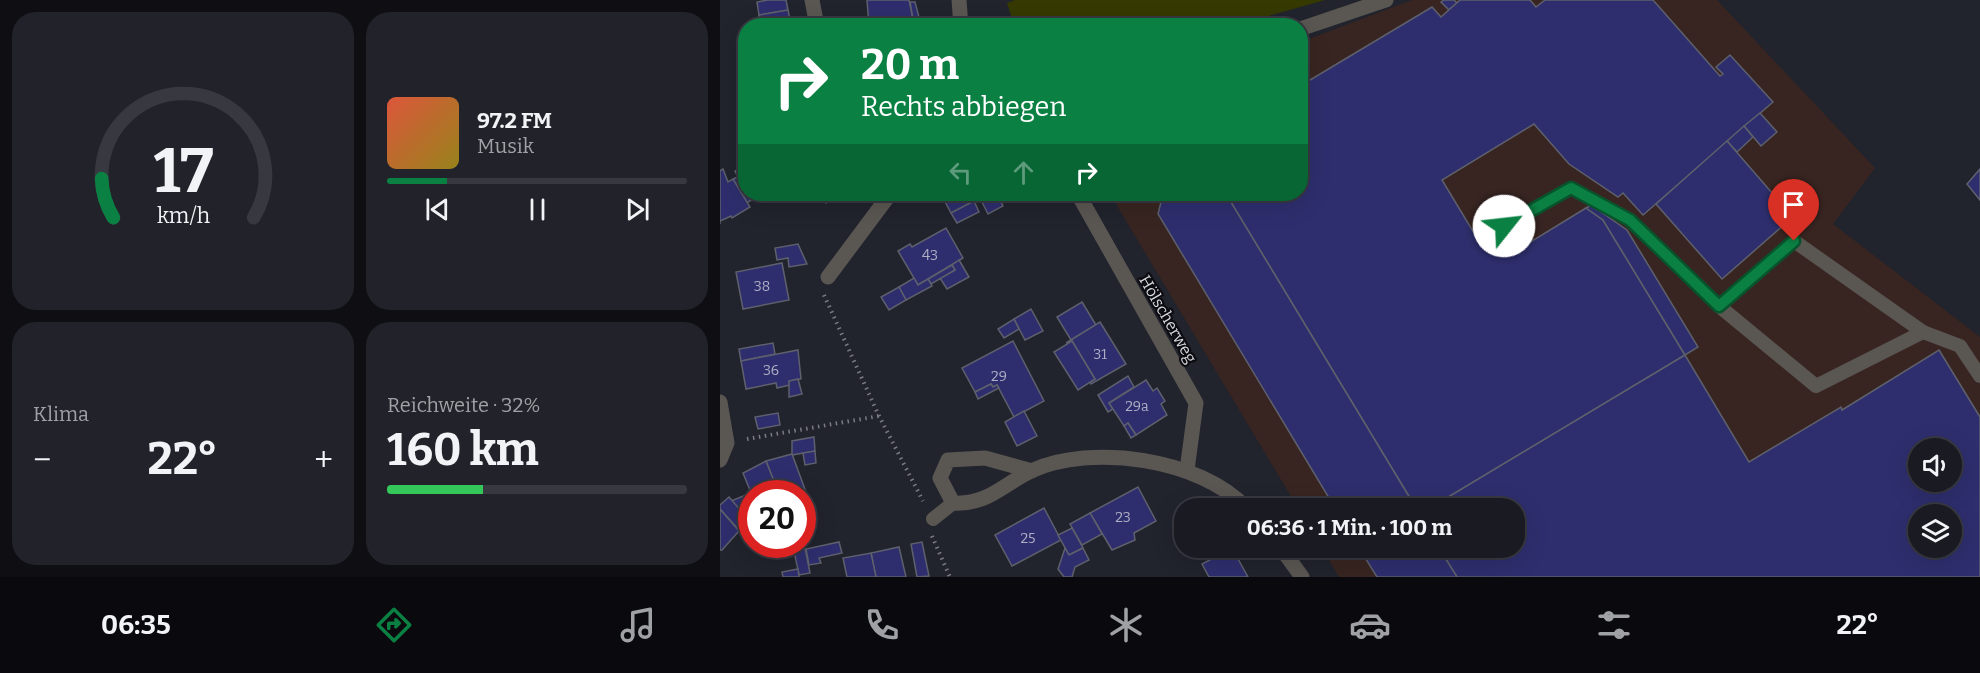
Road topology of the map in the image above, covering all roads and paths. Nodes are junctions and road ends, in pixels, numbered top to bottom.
1 (812, 0) edge
2 (959, 0) edge
3 (1386, 0) edge
4 (815, 18) edge
5 (960, 18) edge
6 (1308, 26) edge
7 (885, 201) edge
8 (1082, 201) edge
9 (1504, 226) dead end
10 (828, 277) joint
11 (1719, 306) junction
12 (1923, 332) junction
13 (1980, 376) edge
14 (720, 402) edge
15 (879, 416) junction
16 (727, 443) junction
17 (720, 460) edge
18 (1187, 470) junction
19 (1032, 471) junction
20 (1230, 498) edge
21 (953, 503) junction
22 (933, 519) junction
23 (1288, 558) edge
24 (950, 577) edge
25 (1302, 577) edge

1 - 4 street
2 - 5 street
3 - 6 street
7 - 10 street
8 - 18 street, Hölscherweg
9 - 11 lane
10 - 15 path
11 - 12 lane
11 - 12 lane
12 - 13 lane
14 - 16 street
15 - 16 path
15 - 22 path
16 - 17 street
18 - 19 street
18 - 20 street
19 - 21 street
19 - 21 street
21 - 22 lane
22 - 24 path
23 - 25 street

